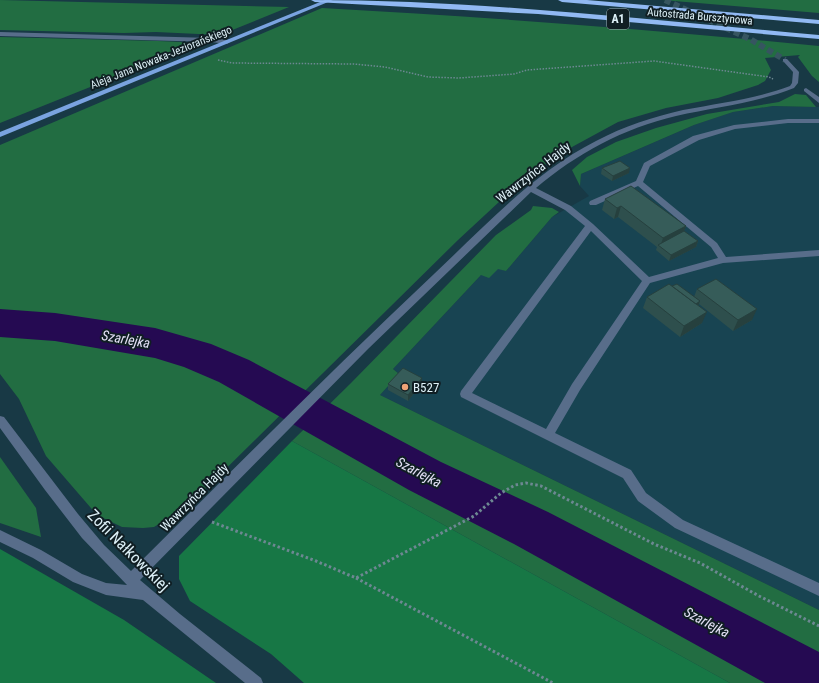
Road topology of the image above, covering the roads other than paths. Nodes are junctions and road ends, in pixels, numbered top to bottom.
1 (315, 0) edge
2 (330, 0) edge
3 (562, 0) edge
4 (819, 22) edge
5 (0, 34) edge
6 (819, 38) edge
7 (227, 42) junction
8 (785, 60) tunnel mouth
9 (806, 90) dead end
10 (819, 101) edge
11 (819, 121) edge
12 (0, 135) edge
13 (639, 183) junction
14 (531, 189) junction
15 (593, 203) dead end
16 (590, 226) junction
17 (819, 253) edge
18 (723, 260) junction
19 (647, 281) junction
20 (0, 420) edge
21 (548, 435) junction
22 (0, 536) edge
23 (131, 580) junction
24 (819, 590) edge
25 (145, 594) junction
26 (256, 683) edge

1 - 6 highway, Autostrada Bursztynowa / A1
2 - 7 main road, Aleja Jana Nowaka-Jeziorańskiego
3 - 4 highway, Autostrada Bursztynowa / A1
5 - 7 street
7 - 12 main road, Aleja Jana Nowaka-Jeziorańskiego
8 - 14 street, Wawrzyńca Hajdy
9 - 10 street
11 - 13 street
13 - 15 street
13 - 18 street
14 - 16 street
14 - 23 street, Wawrzyńca Hajdy
16 - 19 street
16 - 21 street
17 - 18 street
18 - 19 street
19 - 21 street
20 - 23 street, Zofii Nałkowskiej
21 - 24 street
22 - 25 street
23 - 25 street, Zofii Nałkowskiej
25 - 26 street, Zofii Nałkowskiej

